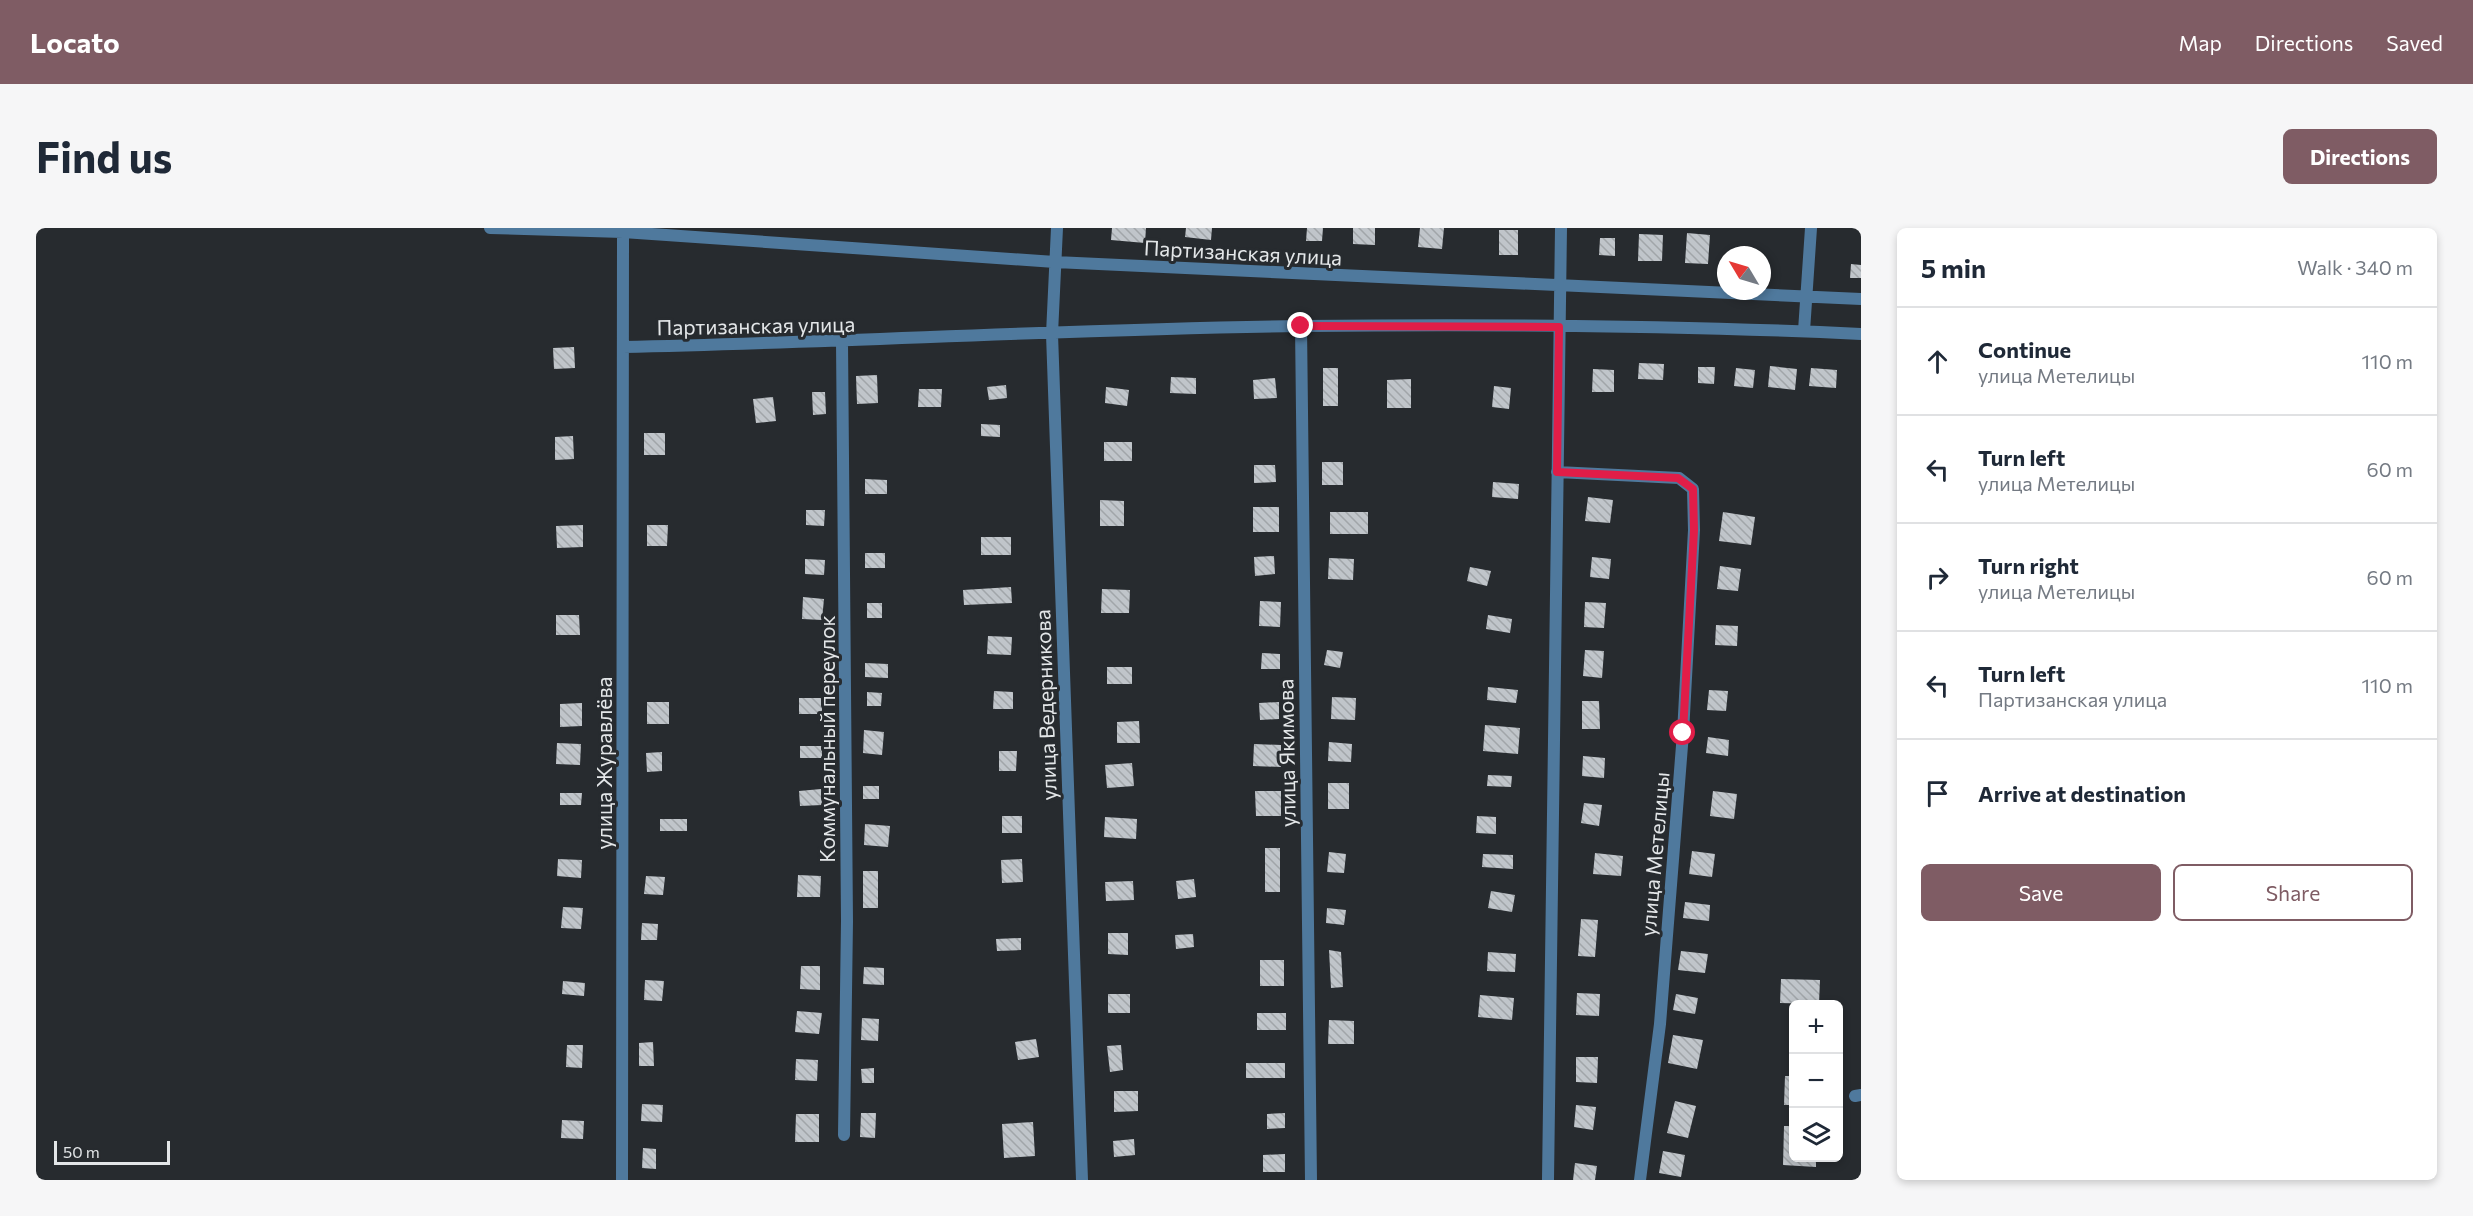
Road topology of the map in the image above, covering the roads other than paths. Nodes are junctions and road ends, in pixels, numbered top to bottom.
1 (490, 228) edge
2 (1057, 228) edge
3 (1561, 228) edge
4 (1810, 228) edge
5 (623, 232) junction
6 (1055, 262) junction
7 (1559, 287) junction
8 (1807, 296) junction
9 (1861, 299) edge
10 (1301, 326) junction
11 (1559, 327) junction
12 (1804, 331) junction
13 (1052, 334) junction
14 (1861, 334) edge
15 (842, 342) junction
16 (623, 347) junction
17 (1557, 472) junction
18 (844, 1135) dead end
19 (622, 1180) edge
20 (1082, 1180) edge
21 (1311, 1180) edge
22 (1548, 1180) edge
23 (1641, 1180) edge

1 - 5 street, Партизанская улица
2 - 6 street, улица Ведерникова
3 - 7 street
4 - 8 street
5 - 6 street, Партизанская улица
5 - 16 street, улица Журавлёва
6 - 7 street, Партизанская улица
6 - 13 street, улица Ведерникова
7 - 8 street, Партизанская улица
7 - 11 street
8 - 9 street, Партизанская улица
8 - 12 street
10 - 11 street, Партизанская улица
10 - 13 street, Партизанская улица
10 - 21 street, улица Якимова
11 - 12 street, Партизанская улица
11 - 17 street
12 - 14 street, Партизанская улица
13 - 15 street, Партизанская улица
13 - 20 street, улица Ведерникова
15 - 16 street, Партизанская улица
15 - 18 street, Коммунальный переулок
16 - 19 street, улица Журавлёва
17 - 22 street
17 - 23 street, улица Метелицы

